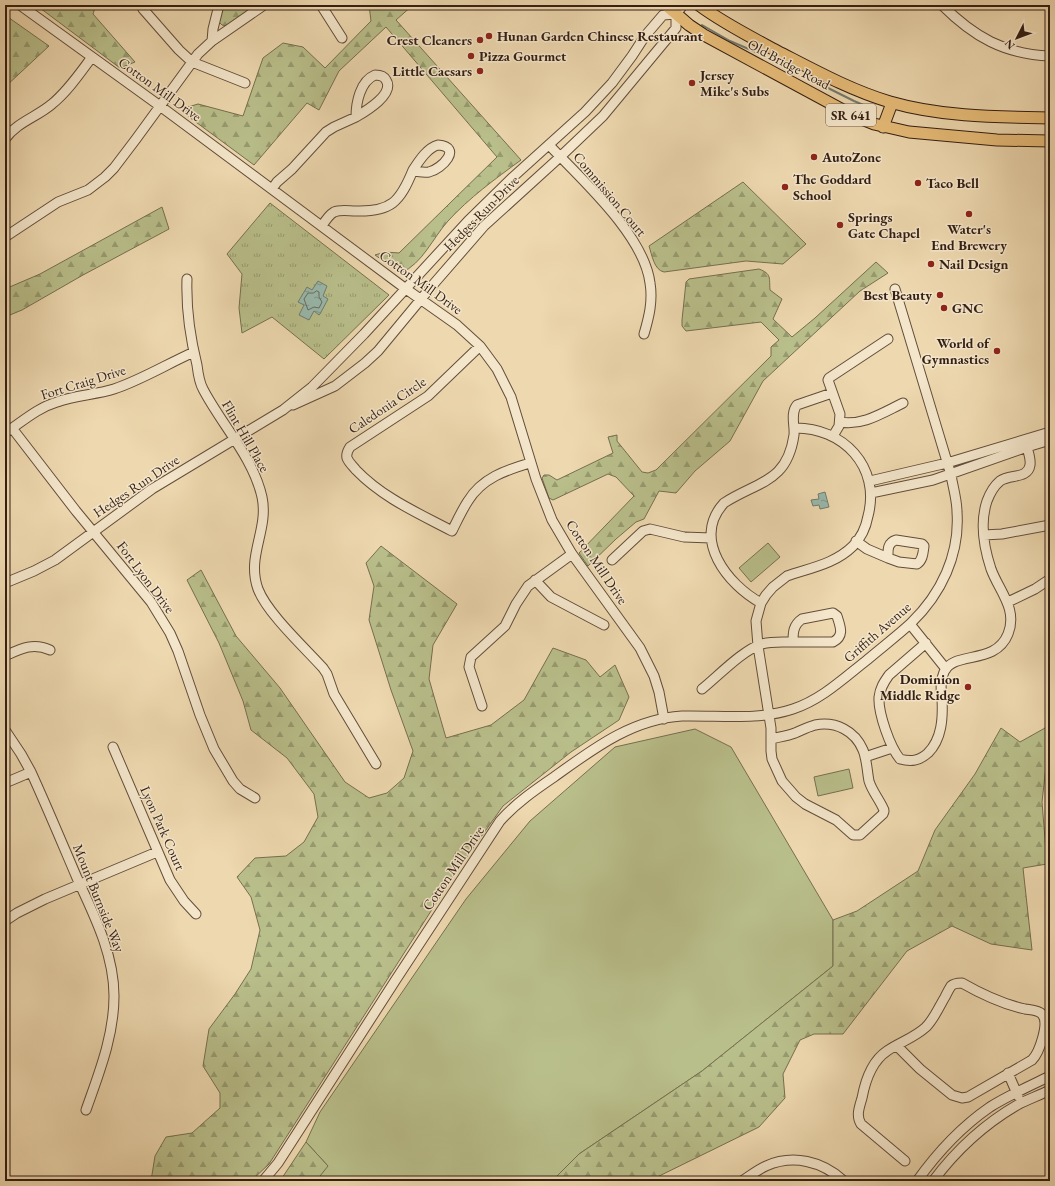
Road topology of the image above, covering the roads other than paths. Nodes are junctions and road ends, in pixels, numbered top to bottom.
1 (20, 5) edge
2 (141, 5) edge
3 (219, 5) edge
4 (264, 5) edge
5 (322, 5) edge
6 (666, 5) edge
7 (683, 5) edge
8 (699, 5) edge
9 (942, 5) edge
10 (676, 14) junction
11 (342, 38) dead end
12 (212, 41) junction
13 (1050, 56) edge
14 (92, 57) junction
15 (192, 62) junction
16 (246, 83) dead end
17 (892, 103) junction
18 (160, 106) junction
19 (356, 117) junction
20 (1050, 118) edge
21 (884, 127) junction
22 (5, 139) edge
23 (1050, 142) edge
24 (549, 145) junction
25 (560, 157) junction
26 (413, 170) dead end
27 (272, 189) junction
28 (322, 226) junction
29 (5, 237) edge
30 (452, 239) junction
31 (463, 250) junction
32 (187, 278) dead end
33 (406, 289) junction
34 (895, 289) dead end
35 (420, 300) junction
36 (644, 334) dead end
37 (888, 339) dead end
38 (480, 346) junction
39 (194, 352) junction
40 (832, 393) junction
41 (903, 403) dead end
42 (283, 410) junction
43 (840, 422) junction
44 (794, 428) junction
45 (8, 431) edge
46 (1050, 432) edge
47 (833, 436) junction
48 (234, 439) junction
49 (1050, 440) edge
50 (1027, 447) junction
51 (530, 463) junction
52 (947, 463) junction
53 (950, 475) junction
54 (870, 481) junction
55 (871, 493) junction
56 (1050, 525) edge
57 (93, 532) junction
58 (984, 535) junction
59 (711, 538) junction
60 (856, 541) junction
61 (572, 554) junction
62 (888, 558) dead end
63 (612, 560) dead end
64 (1050, 579) edge
65 (535, 580) junction
66 (5, 583) edge
67 (1008, 602) junction
68 (761, 603) junction
69 (910, 624) junction
70 (604, 625) dead end
71 (793, 642) junction
72 (926, 643) junction
73 (758, 646) junction
74 (50, 650) dead end
75 (5, 656) edge
76 (946, 669) junction
77 (702, 689) dead end
78 (482, 706) dead end
79 (769, 715) junction
80 (664, 719) junction
81 (5, 730) edge
82 (771, 739) junction
83 (113, 747) dead end
84 (892, 748) junction
85 (865, 757) junction
86 (376, 764) dead end
87 (31, 772) junction
88 (5, 783) edge
89 (254, 798) dead end
90 (157, 852) junction
91 (80, 885) junction
92 (196, 914) dead end
93 (5, 921) edge
94 (897, 1046) junction
95 (1008, 1072) junction
96 (1050, 1076) edge
97 (1050, 1090) edge
98 (1017, 1092) junction
99 (1021, 1103) junction
100 (86, 1110) dead end
101 (905, 1161) dead end
102 (746, 1180) edge
103 (263, 1181) edge
104 (844, 1181) edge
105 (916, 1181) edge
106 (933, 1181) edge

1 - 14 street, Cotton Mill Drive
2 - 15 street
3 - 12 street
4 - 12 street
5 - 11 street
6 - 10 main road, Old Bridge Road / SR 641
7 - 10 street, Hedges Run Drive
8 - 17 main road, Old Bridge Road / SR 641
9 - 13 street
10 - 21 main road, Old Bridge Road / SR 641
10 - 24 street, Hedges Run Drive
10 - 25 street, Hedges Run Drive
12 - 15 street
14 - 18 street, Cotton Mill Drive
14 - 22 street
15 - 16 street
15 - 18 street
17 - 20 main road, Old Bridge Road / SR 641
17 - 21 main road
18 - 27 street, Cotton Mill Drive
18 - 29 street
19 - 19 street
19 - 27 street
21 - 23 main road, Old Bridge Road / SR 641
24 - 25 street, Commission Court
24 - 30 street, Hedges Run Drive
25 - 31 street, Hedges Run Drive
25 - 36 street, Commission Court
26 - 28 street
27 - 28 street, Cotton Mill Drive
28 - 33 street, Cotton Mill Drive
30 - 31 street
30 - 33 street, Hedges Run Drive
31 - 35 street, Hedges Run Drive
32 - 39 street, Flint Hill Place
33 - 35 street, Cotton Mill Drive
33 - 42 street, Hedges Run Drive
34 - 52 street, Griffith Avenue
35 - 38 street, Cotton Mill Drive
35 - 42 street, Hedges Run Drive
37 - 40 street
38 - 51 street, Cotton Mill Drive
38 - 51 street, Caledonia Circle
39 - 45 street, Fort Craig Drive
39 - 48 street, Flint Hill Place
40 - 43 street
40 - 44 street
41 - 43 street
42 - 48 street, Hedges Run Drive
43 - 47 street
44 - 47 street
44 - 59 street
45 - 57 street, Fort Lyon Drive
46 - 52 street
47 - 54 street
48 - 57 street, Hedges Run Drive
48 - 86 street, Flint Hill Place
49 - 50 street
50 - 53 street
50 - 58 street
51 - 61 street, Cotton Mill Drive
52 - 53 street, Griffith Avenue
52 - 54 street
53 - 55 street
53 - 69 street, Griffith Avenue
54 - 55 street
55 - 60 street
56 - 58 street
57 - 66 street, Hedges Run Drive
57 - 89 street, Fort Lyon Drive
58 - 67 street
59 - 63 street
59 - 68 street
60 - 62 street
60 - 68 street
61 - 65 street
61 - 80 street, Cotton Mill Drive
64 - 67 street
65 - 70 street
65 - 78 street
67 - 76 street
68 - 73 street
69 - 72 street
69 - 79 street, Griffith Avenue
71 - 71 street
71 - 73 street
72 - 76 street
72 - 84 street
73 - 77 street
73 - 79 street
74 - 75 street
76 - 84 street
79 - 80 street, Griffith Avenue
79 - 82 street
80 - 103 street, Cotton Mill Drive
81 - 87 street, Mount Burnside Way
82 - 85 street
82 - 85 street
83 - 90 street, Lyon Park Court
84 - 85 street
87 - 88 street
87 - 91 street, Mount Burnside Way
90 - 91 street
90 - 92 street, Lyon Park Court
91 - 93 street
91 - 100 street, Mount Burnside Way
94 - 95 street
94 - 95 street
94 - 101 street
95 - 98 street
96 - 98 street
97 - 99 street
98 - 99 street
98 - 105 street
99 - 106 street
102 - 104 street

